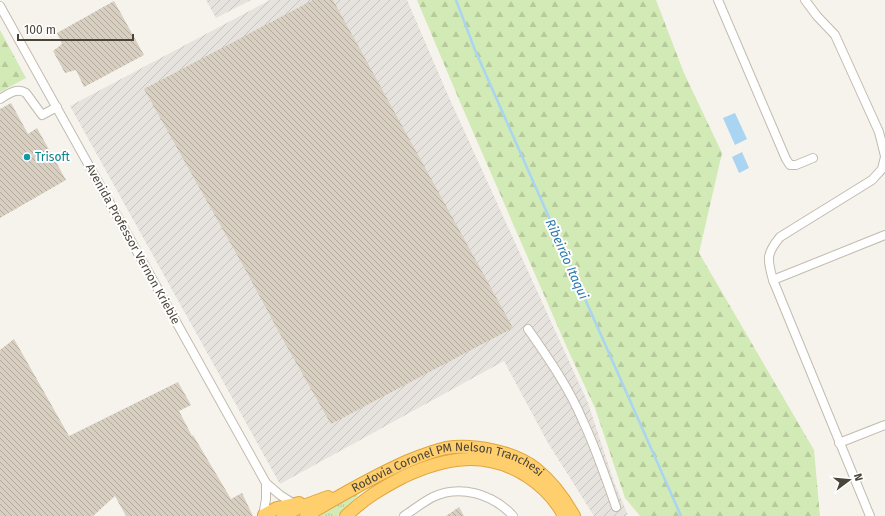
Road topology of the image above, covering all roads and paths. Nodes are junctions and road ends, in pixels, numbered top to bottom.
1 (718, 0) edge
2 (805, 0) edge
3 (0, 6) edge
4 (0, 99) edge
5 (57, 107) junction
6 (885, 157) edge
7 (813, 158) dead end
8 (885, 235) edge
9 (773, 280) junction
10 (528, 329) dead end
11 (885, 425) edge
12 (839, 443) junction
13 (266, 483) junction
14 (346, 492) junction
15 (616, 507) dead end
16 (301, 511) edge
17 (264, 515) edge
18 (283, 516) edge
19 (346, 516) edge
20 (404, 516) edge
21 (513, 516) edge
22 (564, 516) edge
23 (574, 516) edge
24 (870, 516) edge

1 - 7 street
2 - 6 street
3 - 5 street, Avenida Professor Vernon Krieble
4 - 5 street
5 - 13 street, Avenida Professor Vernon Krieble
6 - 9 street
8 - 9 street
9 - 12 street
10 - 15 street
11 - 12 street
12 - 24 street
13 - 16 street, Avenida Professor Vernon Krieble
13 - 17 street
14 - 16 highway, Rodovia Coronel PM Nelson Tranchesi
14 - 16 highway
14 - 23 highway, Rodovia Coronel PM Nelson Tranchesi
16 - 17 highway
16 - 18 highway
19 - 22 highway, Rodovia Coronel PM Nelson Tranchesi
20 - 21 street

